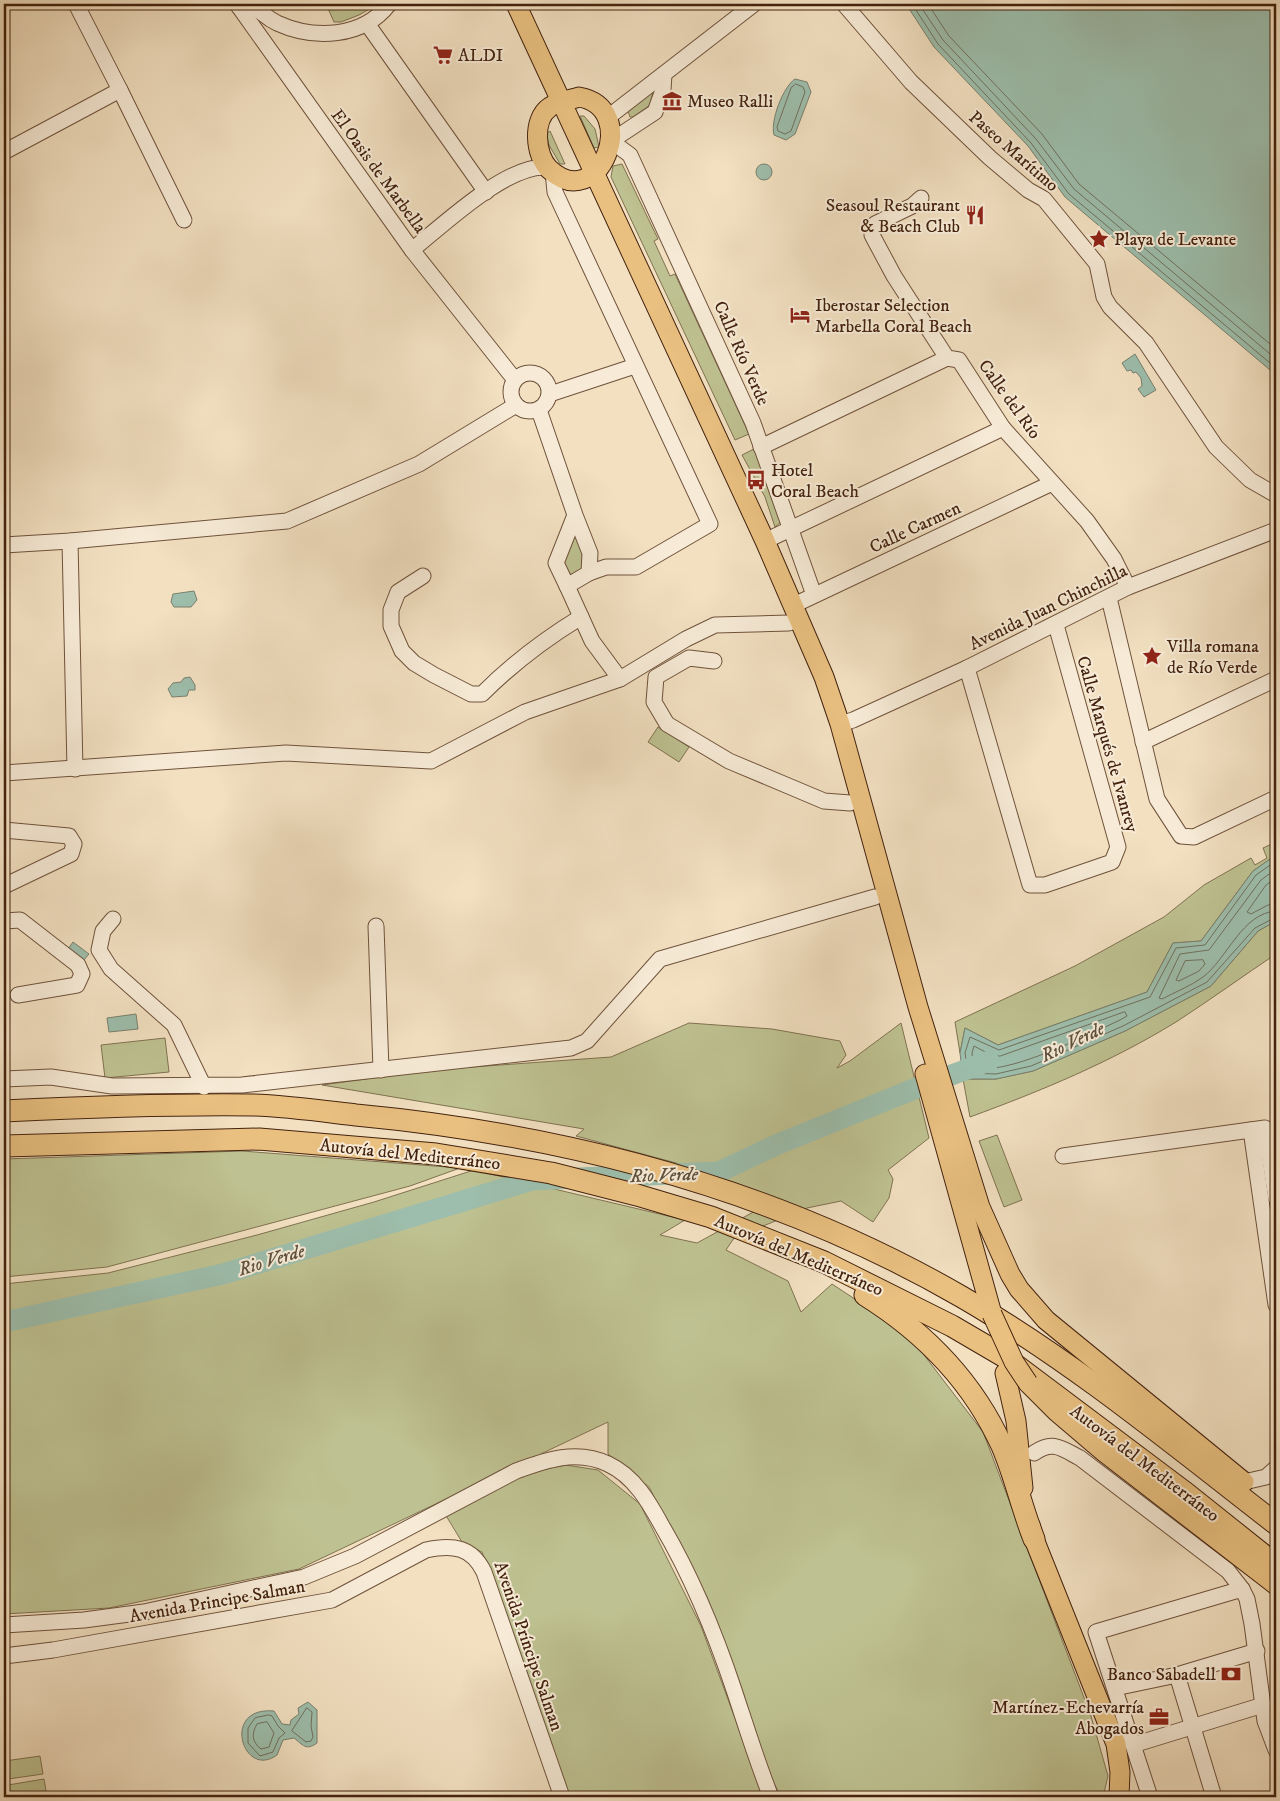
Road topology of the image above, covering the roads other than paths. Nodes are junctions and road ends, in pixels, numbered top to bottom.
1 (76, 4) edge
2 (389, 4) edge
3 (503, 4) edge
4 (516, 4) edge
5 (754, 4) edge
6 (844, 4) edge
7 (238, 5) edge
8 (368, 25) junction
9 (664, 74) junction
10 (120, 90) junction
11 (556, 104) junction
12 (607, 118) junction
13 (538, 141) junction
14 (611, 141) junction
15 (4, 152) edge
16 (550, 169) junction
17 (519, 172) junction
18 (588, 176) junction
19 (486, 192) junction
20 (921, 198) dead end
21 (184, 220) dead end
22 (412, 250) junction
23 (947, 358) junction
24 (634, 366) junction
25 (515, 380) junction
26 (550, 394) junction
27 (516, 405) junction
28 (538, 410) junction
29 (1003, 428) junction
30 (761, 447) junction
31 (1052, 483) junction
32 (1276, 495) edge
33 (575, 515) junction
34 (1276, 530) edge
35 (789, 531) junction
36 (70, 541) junction
37 (765, 542) junction
38 (4, 545) edge
39 (589, 573) junction
40 (423, 576) dead end
41 (566, 586) junction
42 (1128, 587) junction
43 (814, 595) junction
44 (1109, 598) junction
45 (792, 614) junction
46 (581, 617) junction
47 (1056, 625) junction
48 (714, 661) dead end
49 (967, 668) junction
50 (1276, 678) edge
51 (620, 679) junction
52 (840, 724) junction
53 (1143, 742) junction
54 (74, 769) junction
55 (4, 773) edge
56 (1276, 798) edge
57 (850, 803) junction
58 (4, 830) edge
59 (4, 886) edge
60 (875, 897) junction
61 (113, 919) dead end
62 (4, 921) edge
63 (376, 926) dead end
64 (18, 996) dead end
65 (912, 1008) junction
66 (381, 1070) junction
67 (4, 1079) edge
68 (204, 1087) junction
69 (4, 1111) edge
70 (1258, 1129) junction
71 (950, 1137) junction
72 (4, 1146) edge
73 (1063, 1156) dead end
74 (1276, 1198) edge
75 (1269, 1207) edge
76 (1271, 1234) edge
77 (824, 1262) junction
78 (1276, 1305) edge
79 (992, 1314) junction
80 (1034, 1383) junction
81 (1199, 1446) junction
82 (1034, 1453) dead end
83 (1271, 1472) edge
84 (1229, 1481) junction
85 (1276, 1524) edge
86 (1034, 1539) junction
87 (426, 1550) joint
88 (1276, 1565) edge
89 (1276, 1585) edge
90 (1242, 1589) junction
91 (4, 1625) edge
92 (1257, 1651) junction
93 (4, 1656) edge
94 (1177, 1675) junction
95 (1115, 1688) junction
96 (1262, 1706) junction
97 (1192, 1727) junction
98 (1133, 1745) junction
99 (1276, 1750) edge
100 (562, 1797) edge
101 (772, 1797) edge
102 (1119, 1797) edge
103 (1150, 1797) edge
104 (1214, 1797) edge

1 - 10 street
2 - 8 street
3 - 11 main road
4 - 11 main road
5 - 9 street
6 - 32 street, Paseo Marítimo
7 - 8 street, El Oasis de Marbella
7 - 22 street, El Oasis de Marbella
8 - 19 street
9 - 12 street
9 - 14 street
10 - 15 street
10 - 21 street
11 - 12 main road
11 - 13 main road
11 - 18 main road
12 - 14 main road
13 - 16 main road
13 - 17 street, El Oasis de Marbella
14 - 18 main road
14 - 30 street, Calle Río Verde
16 - 17 street, El Oasis de Marbella
16 - 18 main road
16 - 24 street
17 - 19 street, El Oasis de Marbella
18 - 37 main road
18 - 45 main road
19 - 22 street, El Oasis de Marbella
20 - 23 street, Calle del Río
22 - 25 street
23 - 29 street, Calle del Río
23 - 30 street
24 - 26 street
24 - 39 street
25 - 26 street
25 - 27 street
26 - 28 street
27 - 28 street
27 - 36 street
28 - 33 street
29 - 31 street, Calle del Río
29 - 35 street
30 - 35 street, Calle Río Verde
31 - 42 street, Calle del Río
31 - 43 street, Calle Carmen
33 - 39 street
33 - 41 street
34 - 42 street, Avenida Juan Chinchilla
35 - 37 street
35 - 43 street, Calle Río Verde
36 - 38 street
36 - 54 street
37 - 45 main road
39 - 41 street
40 - 46 street
41 - 46 street
42 - 44 street, Avenida Juan Chinchilla
43 - 45 street, Calle Carmen
44 - 47 street, Avenida Juan Chinchilla
44 - 53 street
45 - 51 street
45 - 52 main road
45 - 57 main road
46 - 51 street
47 - 49 street, Avenida Juan Chinchilla
47 - 49 street, Calle Marqués de Ivanrey
48 - 57 street
49 - 52 street, Avenida Juan Chinchilla
50 - 53 street
51 - 54 street
52 - 65 main road
53 - 56 street
54 - 55 street
57 - 60 main road
58 - 59 street
60 - 65 main road
60 - 66 street
61 - 68 street
62 - 64 street
63 - 66 street
65 - 71 main road
66 - 68 street
67 - 68 street
69 - 84 highway, Autovía del Mediterráneo
70 - 73 street
70 - 74 street
70 - 75 street
71 - 79 main road
71 - 81 main road
72 - 77 highway, Autovía del Mediterráneo
75 - 76 street
76 - 78 street
77 - 80 highway, Autovía del Mediterráneo
77 - 86 highway
79 - 80 main road, bridge
79 - 86 main road
80 - 88 highway, Autovía del Mediterráneo
80 - 89 main road
81 - 84 highway
81 - 84 main road
82 - 90 street
83 - 84 street
84 - 85 highway, Autovía del Mediterráneo
86 - 102 main road
87 - 93 street, Avenida Principe Salman
87 - 100 street, Avenida Príncipe Salman
90 - 92 street
90 - 95 street
91 - 101 street
92 - 94 street
92 - 96 street
94 - 95 street
94 - 97 street
95 - 98 street
96 - 97 street
96 - 99 street
97 - 98 street
97 - 104 street
98 - 103 street

